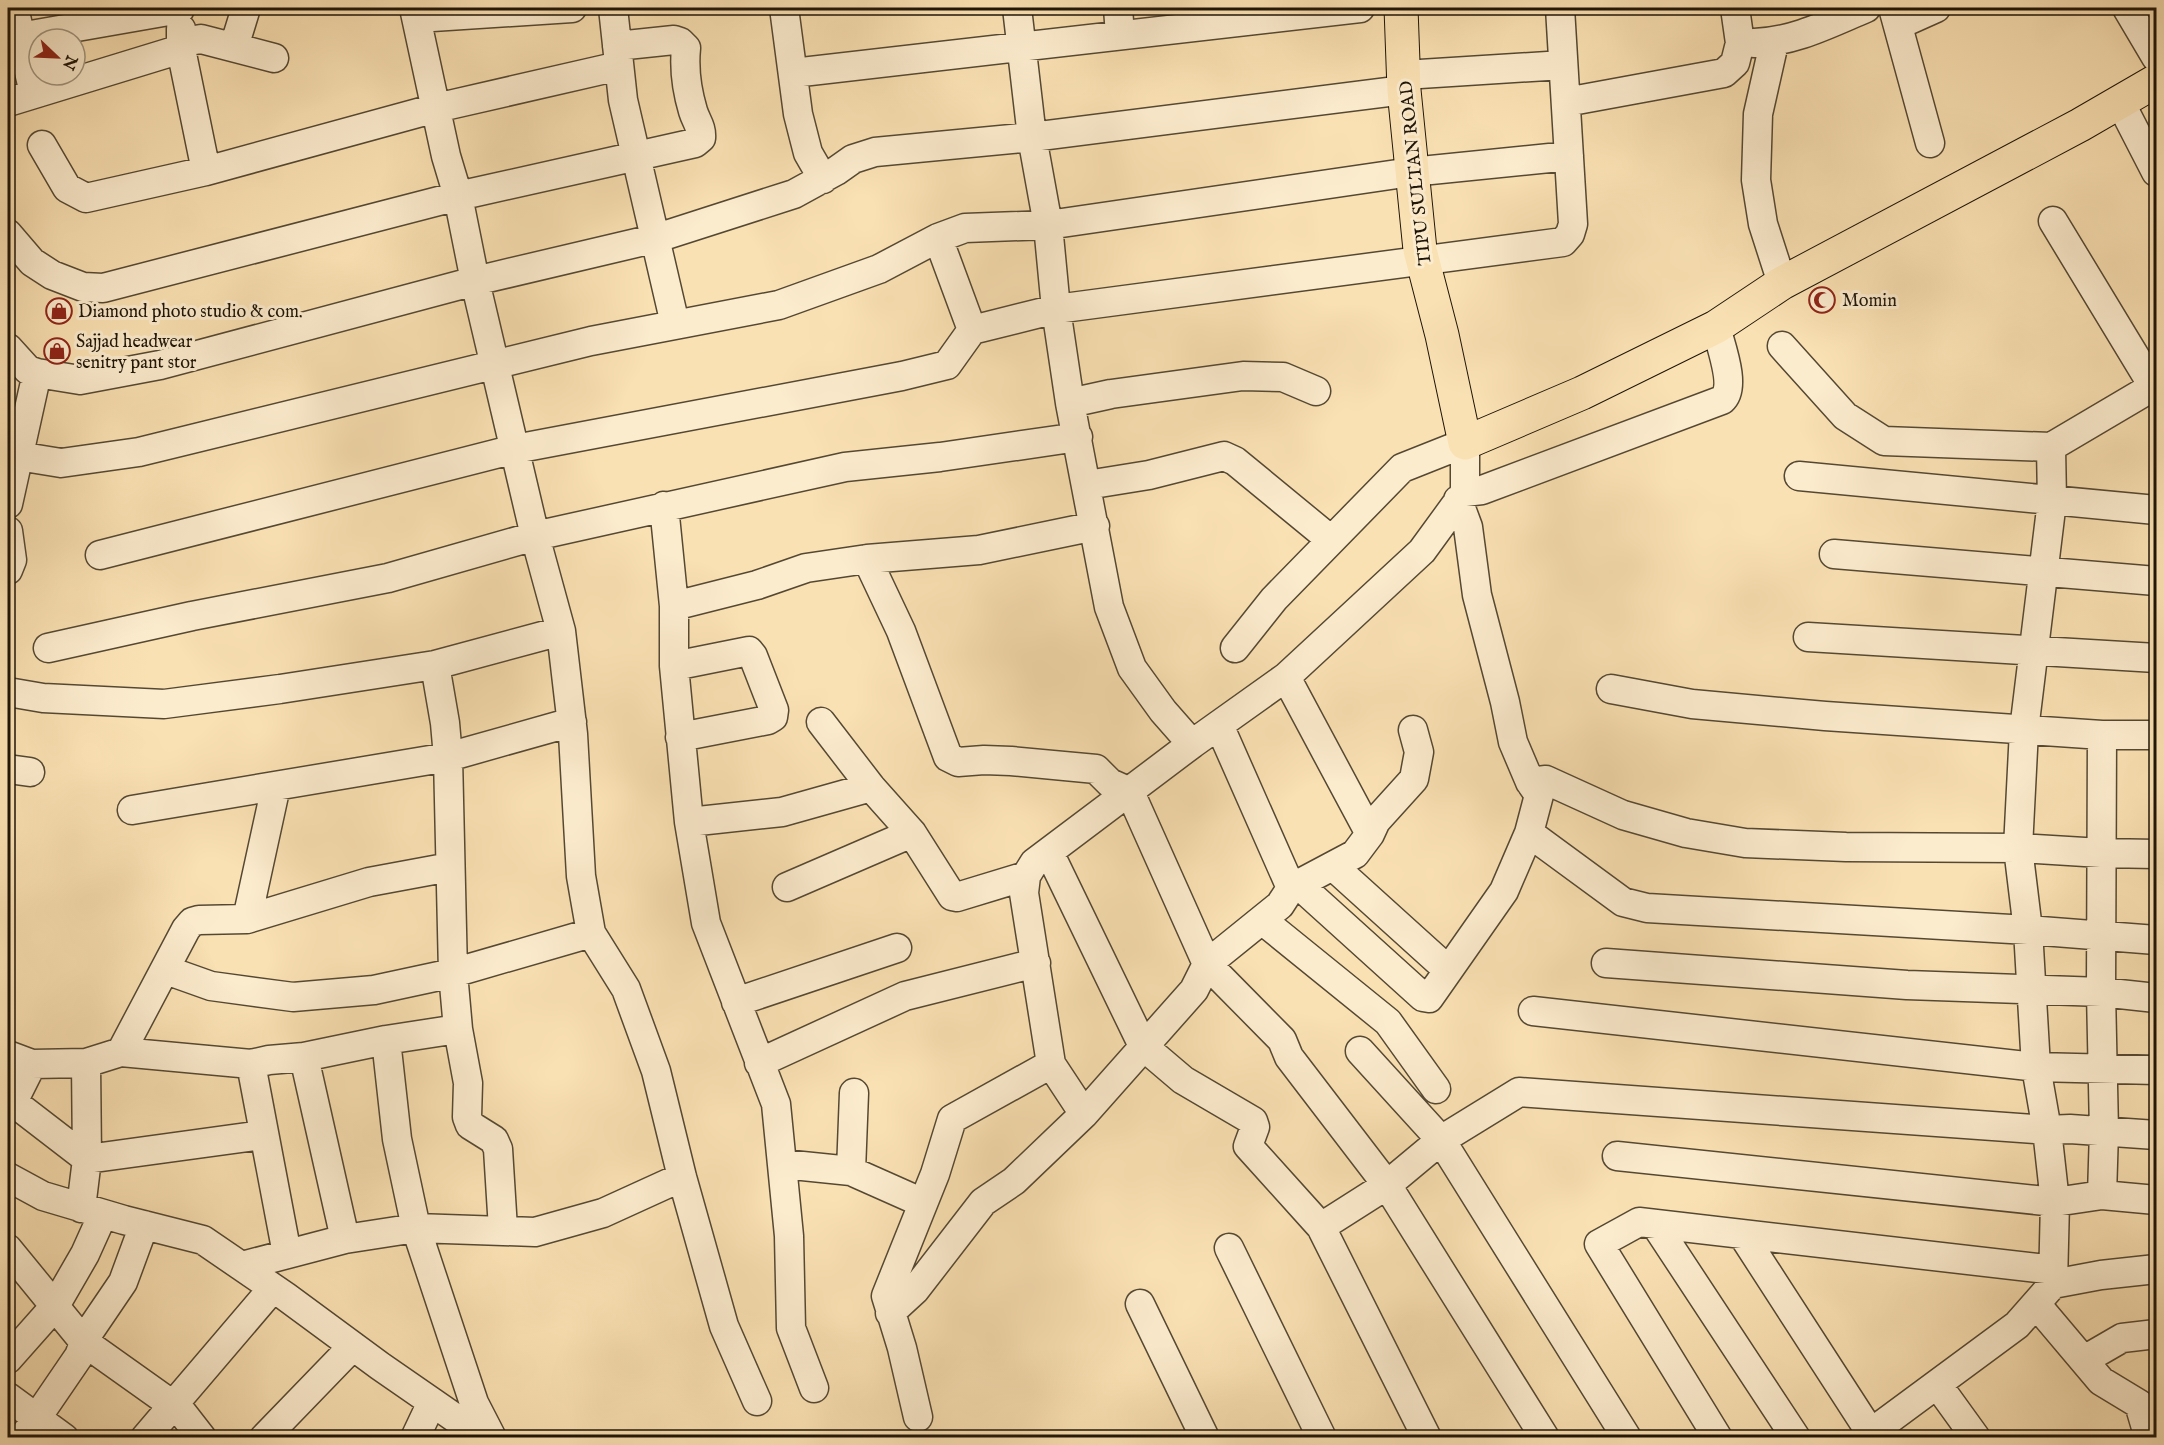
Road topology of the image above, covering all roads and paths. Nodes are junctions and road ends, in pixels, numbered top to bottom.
1 (14, 8) edge
2 (181, 8) edge
3 (246, 8) edge
4 (572, 8) edge
5 (613, 8) edge
6 (784, 8) edge
7 (1017, 8) edge
8 (1360, 8) edge
9 (1401, 8) edge
10 (1560, 8) edge
11 (1735, 8) edge
12 (1866, 8) edge
13 (1936, 8) edge
14 (2127, 8) edge
15 (416, 13) edge
16 (1828, 15) edge
17 (1896, 16) edge
18 (1119, 21) edge
19 (15, 38) edge
20 (1740, 43) junction
21 (1774, 43) junction
22 (1022, 46) junction
23 (234, 47) junction
24 (181, 49) junction
25 (618, 56) junction
26 (2157, 57) edge
27 (274, 58) dead end
28 (1563, 65) junction
29 (793, 73) junction
30 (2157, 81) edge
31 (1404, 82) junction
32 (34, 93) junction
33 (8, 102) edge
34 (1566, 102) junction
35 (2121, 102) junction
36 (436, 108) junction
37 (1032, 137) junction
38 (1930, 142) dead end
39 (42, 146) dead end
40 (1569, 156) junction
41 (636, 157) junction
42 (206, 171) junction
43 (1411, 172) junction
44 (2157, 172) edge
45 (823, 179) junction
46 (458, 196) junction
47 (2054, 221) dead end
48 (1048, 225) junction
49 (8, 234) edge
50 (657, 238) junction
51 (938, 238) junction
52 (1423, 261) junction
53 (475, 281) junction
54 (1782, 283) junction
55 (1056, 309) junction
56 (675, 324) junction
57 (1716, 327) junction
58 (972, 330) junction
59 (1782, 346) dead end
60 (8, 348) edge
61 (495, 364) junction
62 (37, 374) junction
63 (2155, 385) edge
64 (1316, 392) dead end
65 (1070, 403) junction
66 (1078, 437) junction
67 (1466, 443) junction
68 (2051, 447) junction
69 (514, 449) junction
70 (13, 452) edge
71 (1800, 476) dead end
72 (1087, 485) junction
73 (1462, 496) junction
74 (2052, 501) junction
75 (8, 504) edge
76 (664, 506) junction
77 (2157, 510) edge
78 (1095, 526) junction
79 (8, 531) edge
80 (535, 536) junction
81 (1331, 540) junction
82 (1834, 554) dead end
83 (100, 555) dead end
84 (867, 559) junction
85 (8, 570) edge
86 (2043, 571) junction
87 (2157, 581) edge
88 (674, 606) junction
89 (561, 631) junction
90 (1808, 637) dead end
91 (48, 648) dead end
92 (1235, 648) dead end
93 (2033, 649) junction
94 (2157, 658) edge
95 (435, 666) junction
96 (674, 666) junction
97 (1286, 677) junction
98 (1611, 689) dead end
99 (8, 692) edge
100 (572, 722) junction
101 (821, 722) dead end
102 (1219, 725) junction
103 (1413, 730) dead end
104 (2024, 730) junction
105 (2102, 735) junction
106 (2157, 735) edge
107 (680, 737) junction
108 (1192, 744) junction
109 (448, 757) junction
110 (1530, 782) junction
111 (276, 786) junction
112 (871, 787) junction
113 (1130, 792) junction
114 (132, 810) dead end
115 (688, 822) junction
116 (912, 833) junction
117 (1529, 833) junction
118 (1370, 834) junction
119 (2018, 848) junction
120 (1048, 852) junction
121 (2101, 853) junction
122 (2157, 854) edge
123 (1333, 866) junction
124 (450, 867) junction
125 (1026, 876) junction
126 (1294, 886) junction
127 (787, 887) dead end
128 (247, 919) junction
129 (1262, 920) junction
130 (2028, 930) junction
131 (591, 933) junction
132 (2101, 935) junction
133 (2157, 940) edge
134 (897, 948) dead end
135 (1036, 963) junction
136 (1606, 963) dead end
137 (1207, 964) junction
138 (166, 970) junction
139 (1448, 970) junction
140 (453, 973) junction
141 (2032, 990) junction
142 (2101, 992) junction
143 (2157, 998) edge
144 (735, 1002) junction
145 (1533, 1011) dead end
146 (458, 1029) junction
147 (386, 1040) junction
148 (1143, 1046) junction
149 (1360, 1050) dead end
150 (121, 1052) junction
151 (304, 1058) junction
152 (20, 1059) edge
153 (86, 1063) junction
154 (759, 1063) junction
155 (250, 1064) junction
156 (1051, 1064) junction
157 (2036, 1067) junction
158 (2103, 1069) junction
159 (2157, 1070) edge
160 (1436, 1089) dead end
161 (854, 1094) dead end
162 (1084, 1114) junction
163 (2047, 1130) junction
164 (2104, 1131) junction
165 (263, 1135) junction
166 (2157, 1135) edge
167 (1441, 1140) junction
168 (1617, 1156) dead end
169 (87, 1158) junction
170 (783, 1164) junction
171 (851, 1171) junction
172 (8, 1177) edge
173 (682, 1178) junction
174 (1388, 1185) junction
175 (2102, 1196) junction
176 (2157, 1200) edge
177 (2055, 1202) junction
178 (923, 1203) junction
179 (92, 1211) junction
180 (1655, 1224) junction
181 (144, 1225) junction
182 (1321, 1227) junction
183 (416, 1228) junction
184 (503, 1229) junction
185 (1742, 1234) junction
186 (345, 1239) junction
187 (1229, 1248) dead end
188 (8, 1249) edge
189 (287, 1254) junction
190 (242, 1266) junction
191 (2157, 1269) edge
192 (2048, 1286) junction
193 (273, 1288) junction
194 (1140, 1304) dead end
195 (55, 1306) junction
196 (890, 1313) junction
197 (2157, 1334) edge
198 (84, 1342) junction
199 (353, 1346) junction
200 (8, 1359) edge
201 (2084, 1360) junction
202 (1937, 1384) junction
203 (814, 1388) dead end
204 (8, 1397) edge
205 (757, 1401) dead end
206 (432, 1402) junction
207 (2148, 1403) edge
208 (173, 1406) junction
209 (918, 1417) dead end
210 (30, 1428) edge
211 (1869, 1436) edge
212 (64, 1437) edge
213 (145, 1437) edge
214 (202, 1437) edge
215 (264, 1437) edge
216 (415, 1437) edge
217 (484, 1437) edge
218 (492, 1437) edge
219 (1205, 1437) edge
220 (1322, 1437) edge
221 (1427, 1437) edge
222 (1545, 1437) edge
223 (1627, 1437) edge
224 (1718, 1437) edge
225 (1796, 1437) edge
226 (1976, 1437) edge
227 (2149, 1437) edge

1 - 19 street
2 - 19 street
2 - 24 street
3 - 23 street
4 - 15 street
5 - 25 street
6 - 29 street
7 - 22 street
8 - 18 street
9 - 31 main road, TIPU SULTAN ROAD
10 - 28 street
11 - 20 street
12 - 16 street
13 - 17 street
14 - 26 street
15 - 36 street
16 - 21 street
17 - 38 street
18 - 22 street
19 - 32 street
20 - 21 street
20 - 34 street
21 - 54 street
22 - 29 street
22 - 37 street
23 - 24 street
23 - 27 street
24 - 32 street
24 - 42 street
25 - 36 street
25 - 41 street
25 - 41 street
28 - 31 street
28 - 34 street
29 - 45 street
30 - 35 main road
31 - 37 street
31 - 43 main road, TIPU SULTAN ROAD
32 - 33 street
34 - 40 street
35 - 44 street
35 - 54 main road
36 - 42 street
36 - 46 street
37 - 45 street
37 - 48 street
39 - 42 street
40 - 43 street
40 - 52 street
41 - 46 street
41 - 50 street
43 - 48 street
43 - 52 main road, TIPU SULTAN ROAD
45 - 50 street
46 - 49 street
46 - 53 street
47 - 63 street
48 - 51 street
48 - 55 street
50 - 53 street
50 - 56 street
51 - 56 street
51 - 58 street
52 - 55 street
52 - 67 main road, TIPU SULTAN ROAD
53 - 61 street
53 - 62 street
54 - 57 main road
55 - 58 street
55 - 65 street
56 - 61 street
57 - 67 main road
57 - 73 street
58 - 69 street
59 - 68 street
60 - 62 street
61 - 69 street
61 - 70 street
62 - 70 street
63 - 68 street
64 - 65 street
65 - 66 street
66 - 72 street
66 - 76 street
67 - 73 street
67 - 81 street
68 - 74 street
69 - 80 street
69 - 83 street
70 - 75 street
71 - 74 street
72 - 78 street
72 - 81 street
73 - 97 street
73 - 110 street
74 - 77 street
74 - 86 street
76 - 80 street
76 - 88 street
78 - 84 street
78 - 108 street
79 - 85 street
80 - 89 street
80 - 91 street
81 - 92 street
82 - 86 street
84 - 88 street
84 - 113 street
86 - 87 street
86 - 93 street
88 - 96 street
89 - 95 street
89 - 100 street
90 - 93 street
93 - 94 street
93 - 104 street
95 - 99 street
95 - 109 street
96 - 107 street
96 - 107 street
97 - 102 street
97 - 118 street
98 - 104 street
100 - 109 street
100 - 131 street
101 - 112 street
102 - 108 street
102 - 126 street
103 - 118 street
104 - 105 street
104 - 119 street
105 - 106 street
105 - 121 street
107 - 115 street
108 - 113 street
109 - 111 street
109 - 124 street
110 - 117 street
110 - 119 street
111 - 114 street
111 - 128 street
112 - 115 street
112 - 116 street
113 - 120 street
113 - 137 street
115 - 144 street
116 - 125 street
116 - 127 street
117 - 130 street
117 - 139 street
118 - 123 street
119 - 121 street
119 - 130 street
120 - 125 street
120 - 148 street
121 - 122 street
121 - 132 street
123 - 126 street
123 - 139 street
124 - 128 street
124 - 140 street
125 - 135 street
126 - 129 street
126 - 139 street
128 - 138 street
129 - 137 street
129 - 160 street
130 - 132 street
130 - 141 street
131 - 140 street
131 - 173 street
132 - 133 street
132 - 142 street
134 - 144 street
135 - 154 street
135 - 156 street
136 - 141 street
137 - 148 street
137 - 174 street
138 - 140 street
138 - 150 street
140 - 146 street
141 - 142 street
141 - 157 street
142 - 143 street
142 - 158 street
144 - 154 street
145 - 157 street
146 - 147 street
146 - 184 street
147 - 151 street
147 - 183 street
148 - 162 street
148 - 182 street
149 - 167 street
150 - 153 street
150 - 155 street
151 - 155 street
151 - 186 street
152 - 153 street
152 - 169 street
153 - 169 street
154 - 170 street
155 - 165 street
156 - 162 street
156 - 178 street
157 - 158 street
157 - 163 street
158 - 159 street
158 - 164 street
161 - 171 street
162 - 196 street
163 - 164 street
163 - 167 street
163 - 177 street
164 - 166 street
164 - 175 street
165 - 169 street
165 - 189 street
167 - 174 street
167 - 223 street
168 - 177 street
169 - 179 street
170 - 171 street
170 - 203 street
171 - 178 street
172 - 179 street
173 - 184 street
173 - 205 street
174 - 182 street
174 - 222 street
175 - 176 street
175 - 177 street
177 - 192 street
178 - 196 street
179 - 181 street
179 - 195 street
180 - 185 street
180 - 224 street
180 - 225 street
181 - 190 street
181 - 198 street
182 - 221 street
183 - 184 street
183 - 186 street
183 - 218 street
185 - 192 street
185 - 211 street
186 - 189 street
187 - 220 street
188 - 195 street
189 - 190 street
190 - 193 street
191 - 192 street
192 - 201 street
192 - 202 street
193 - 199 street
193 - 208 street
194 - 219 street
195 - 198 street
195 - 200 street
196 - 209 street
197 - 201 street
198 - 208 street
198 - 210 street
199 - 206 street
199 - 215 street
201 - 207 street
202 - 211 street
202 - 226 street
204 - 210 street
206 - 216 street
206 - 217 street
207 - 227 street
208 - 213 street
208 - 214 street
210 - 212 street

